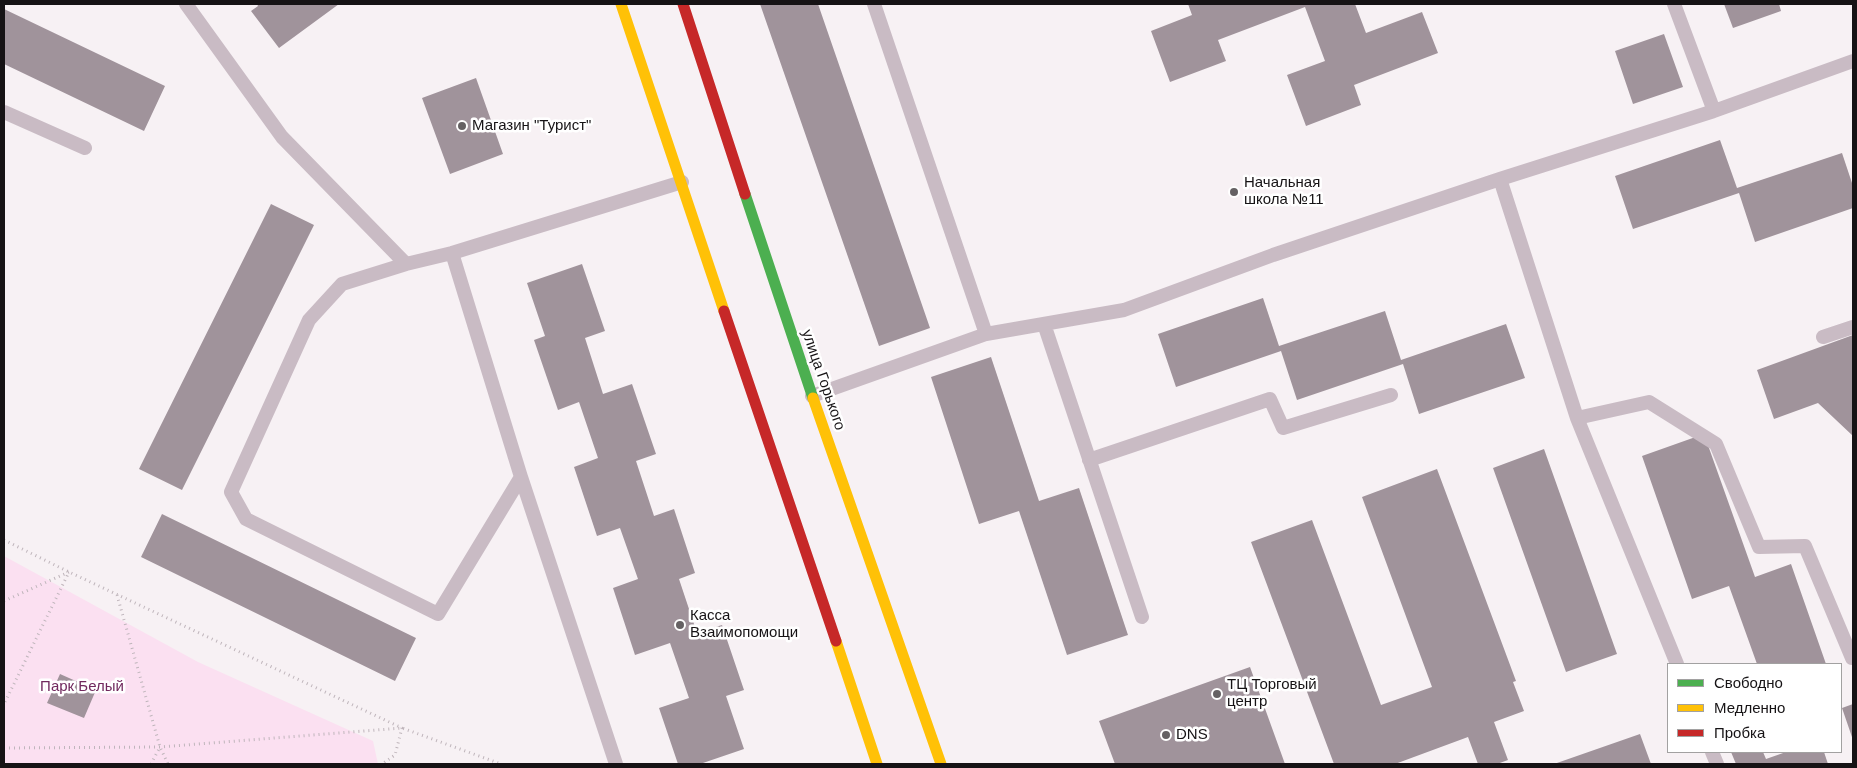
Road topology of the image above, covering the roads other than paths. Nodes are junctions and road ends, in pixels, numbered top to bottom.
1 (186, 4) edge
2 (621, 4) edge
3 (683, 4) edge
4 (874, 4) edge
5 (1674, 4) edge
6 (1853, 61) edge
7 (4, 112) edge
8 (1714, 112) junction
9 (85, 148) dead end
10 (1500, 179) junction
11 (682, 182) junction
12 (452, 252) junction
13 (406, 264) junction
14 (1044, 324) junction
15 (1853, 327) edge
16 (986, 334) junction
17 (1823, 337) dead end
18 (1391, 395) dead end
19 (812, 396) junction
20 (1577, 418) junction
21 (1089, 460) junction
22 (521, 477) junction
23 (1142, 617) dead end
24 (1853, 658) edge
25 (1677, 663) edge
26 (616, 764) edge
27 (877, 764) edge
28 (941, 764) edge

1 - 13 lane
2 - 11 main road
3 - 19 main road, улица Горького
4 - 16 lane
5 - 8 lane
6 - 8 lane
7 - 9 lane
8 - 10 lane
10 - 14 lane
10 - 20 lane
11 - 12 lane
11 - 27 main road
12 - 13 lane
12 - 22 lane
13 - 22 lane
14 - 16 lane
14 - 21 lane
15 - 17 lane
16 - 19 lane
18 - 21 lane
19 - 28 main road, улица Горького
20 - 24 lane
20 - 25 lane
21 - 23 lane
22 - 26 lane

